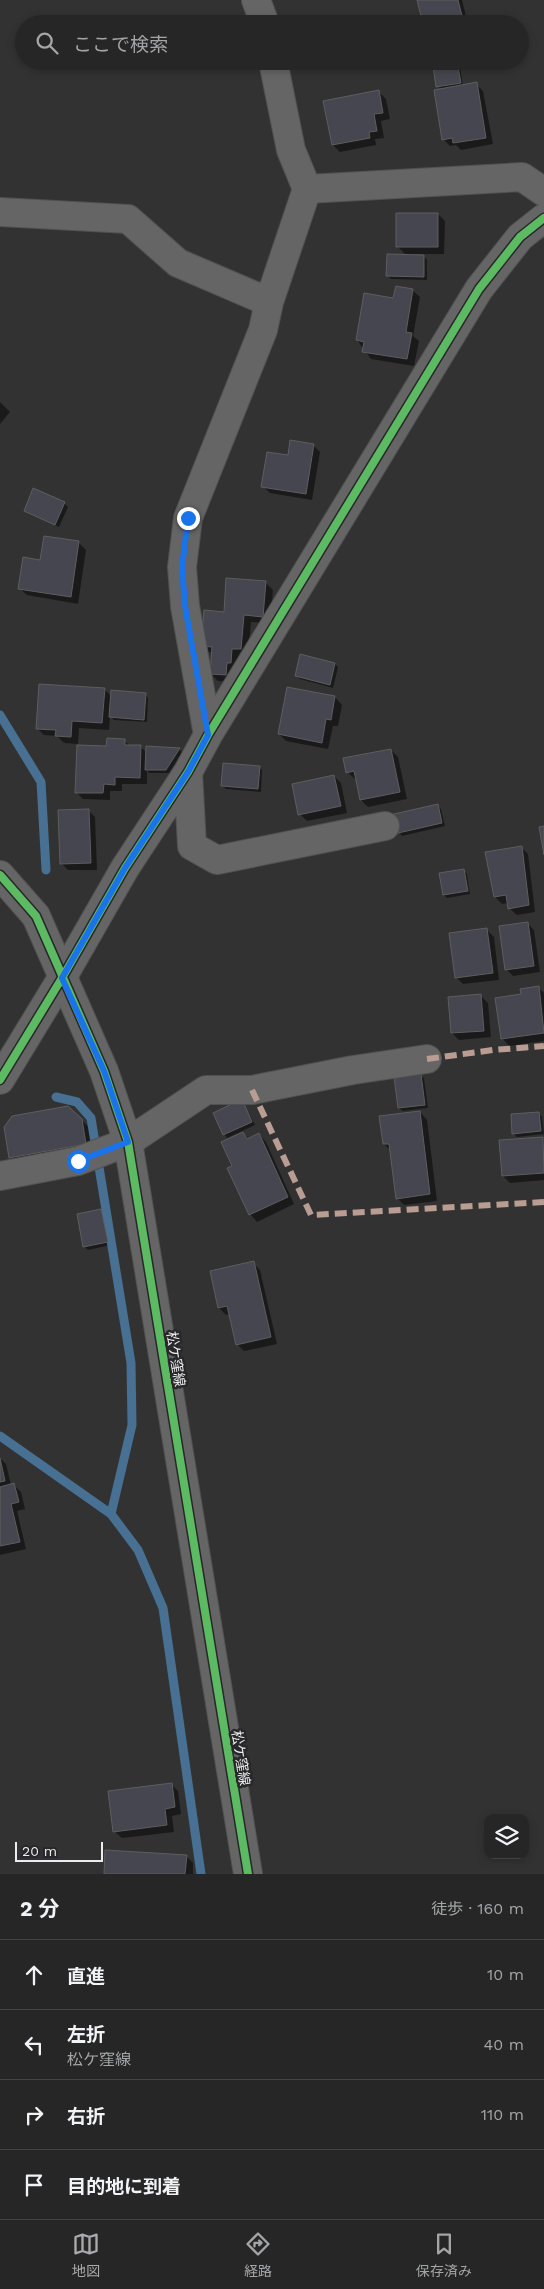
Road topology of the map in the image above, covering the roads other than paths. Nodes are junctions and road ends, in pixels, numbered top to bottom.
1 (256, 0) edge
2 (262, 15) edge
3 (275, 70) edge
4 (307, 189) junction
5 (544, 192) edge
6 (0, 212) edge
7 (544, 218) edge
8 (269, 302) junction
9 (208, 735) junction
10 (188, 772) junction
11 (385, 826) dead end
12 (0, 875) edge
13 (62, 978) junction
14 (427, 1059) dead end
15 (0, 1080) edge
16 (128, 1142) junction
17 (0, 1176) edge
18 (248, 1874) edge

1 - 2 street
3 - 4 street
4 - 5 street
4 - 8 street
6 - 8 street
7 - 9 street
8 - 9 street
9 - 10 street
10 - 11 street
10 - 13 street
12 - 13 street, 松ケ窪線
13 - 15 street
13 - 16 street, 松ケ窪線
14 - 16 street
16 - 17 street
16 - 18 street, 松ケ窪線

